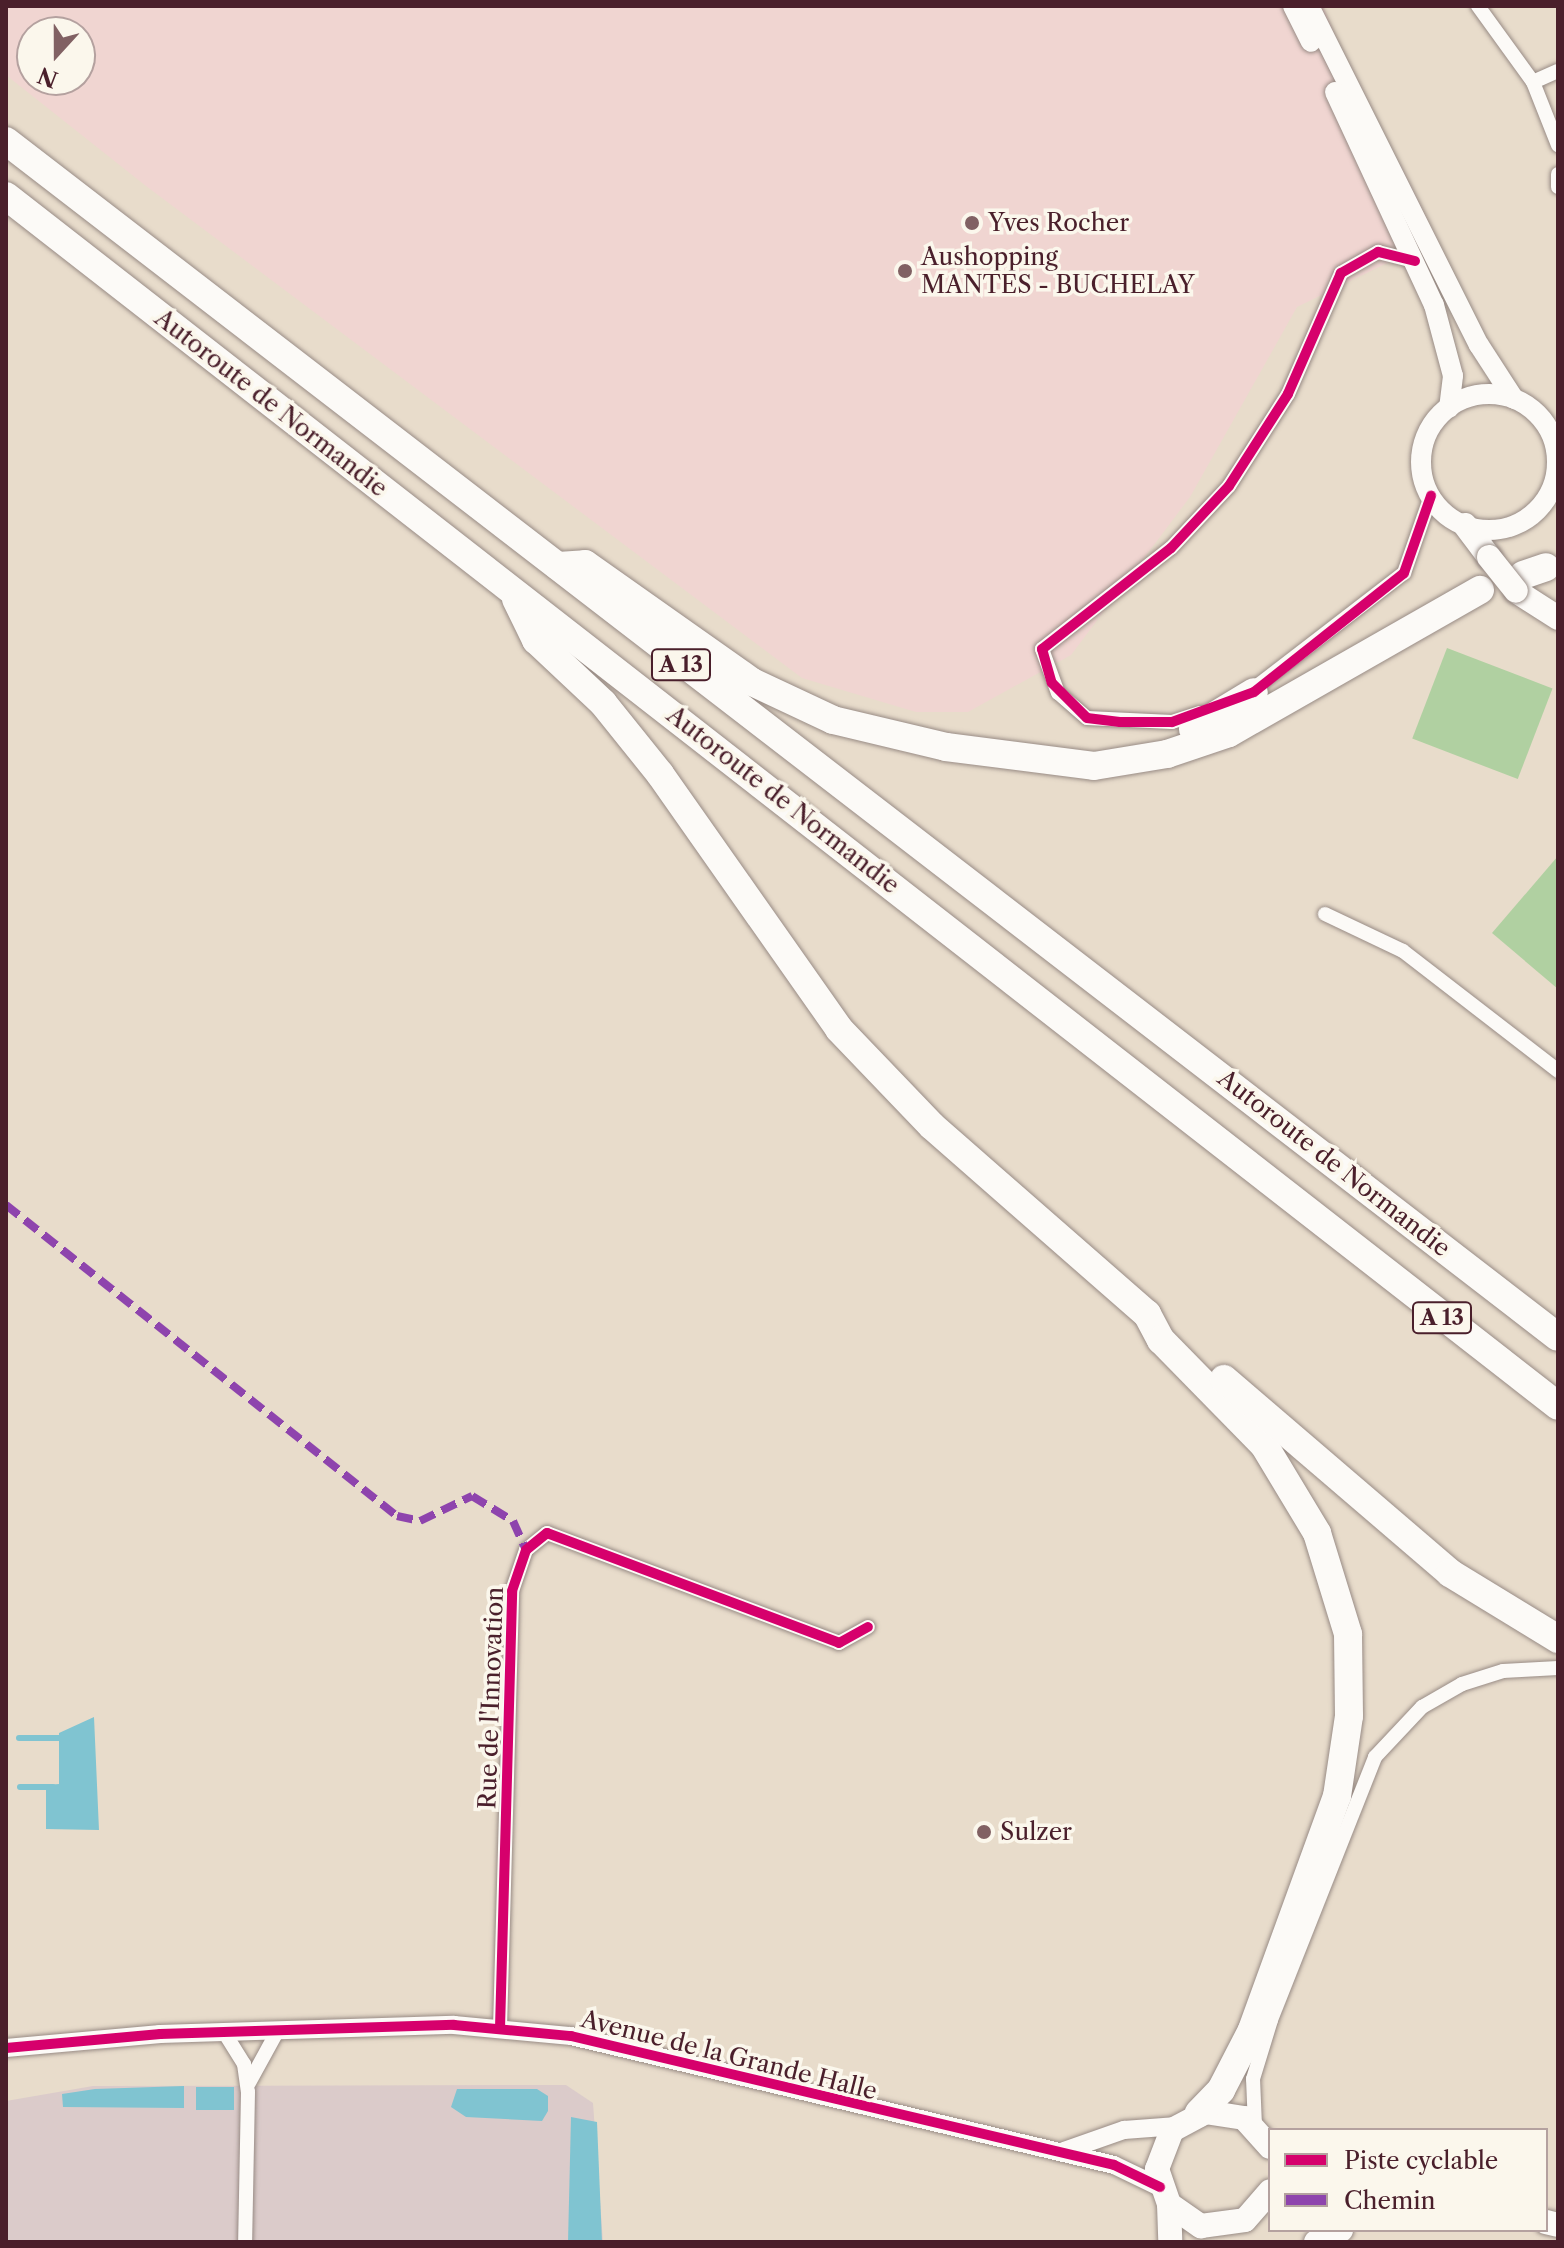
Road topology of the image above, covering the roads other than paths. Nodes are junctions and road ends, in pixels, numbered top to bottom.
1 (1293, 6) edge
2 (1309, 6) edge
3 (1478, 6) edge
4 (1558, 71) edge
5 (1533, 82) junction
6 (6, 141) edge
7 (1558, 145) edge
8 (1558, 174) edge
9 (1558, 187) edge
10 (6, 196) edge
11 (1415, 261) junction
12 (1514, 399) junction
13 (1449, 408) junction
14 (1557, 473) edge
15 (1431, 496) junction
16 (1465, 525) junction
17 (557, 567) junction
18 (1536, 575) edge
19 (1480, 590) dead end
20 (513, 591) junction
21 (1558, 618) edge
22 (1254, 692) junction
23 (1029, 757) junction
24 (1325, 914) dead end
25 (1558, 1071) edge
26 (1147, 1314) junction
27 (1558, 1337) edge
28 (1558, 1406) edge
29 (868, 1627) dead end
30 (1558, 1639) edge
31 (1558, 1668) edge
32 (500, 2028) junction
33 (278, 2030) junction
34 (224, 2032) junction
35 (6, 2048) edge
36 (248, 2092) junction
37 (1188, 2119) junction
38 (1255, 2126) junction
39 (1268, 2144) edge
40 (1056, 2151) junction
41 (1164, 2196) junction
42 (1266, 2202) edge
43 (1225, 2227) junction
44 (1337, 2232) edge
45 (245, 2242) edge
46 (1170, 2242) edge
47 (1205, 2242) edge
48 (1316, 2242) edge

1 - 11 main road
2 - 12 main road
3 - 5 street
4 - 5 street
5 - 7 street
6 - 17 highway, Autoroute de Normandie / A 13
8 - 9 street
10 - 20 highway, Autoroute de Normandie / A 13
11 - 13 main road
11 - 22 street
12 - 13 main road
12 - 14 main road
13 - 15 main road
14 - 16 main road
15 - 16 main road
15 - 22 street
16 - 18 main road, bridge
17 - 23 highway
17 - 27 highway, Autoroute de Normandie / A 13
18 - 21 main road
19 - 23 highway
20 - 26 highway
20 - 28 highway, Autoroute de Normandie / A 13
22 - 23 highway
24 - 25 street
26 - 30 highway
26 - 37 highway
29 - 32 street, Rue de l'Innovation
31 - 38 street
32 - 33 street, Avenue de la Grande Halle
32 - 40 street, Avenue de la Grande Halle
33 - 34 street, Avenue de la Grande Halle
33 - 36 street
34 - 35 street, Avenue de la Grande Halle
34 - 36 street
36 - 45 street
37 - 38 main road
37 - 40 street
37 - 41 main road
38 - 39 main road
40 - 41 street, Avenue de la Grande Halle
41 - 43 main road
41 - 46 main road
42 - 43 main road
43 - 47 main road
44 - 48 main road

